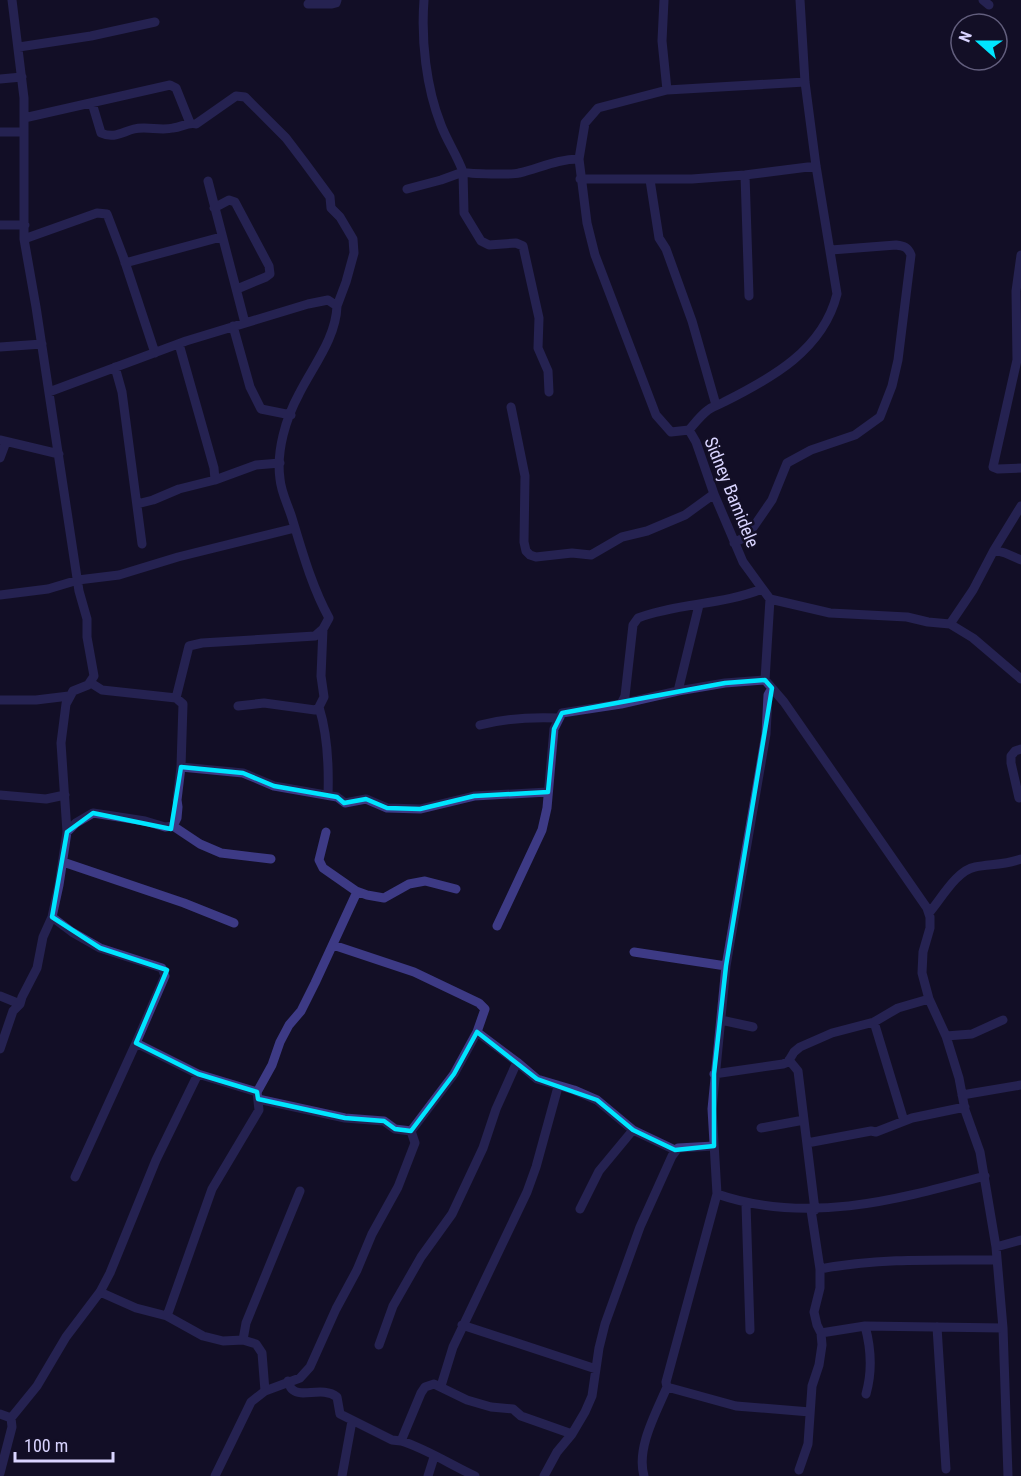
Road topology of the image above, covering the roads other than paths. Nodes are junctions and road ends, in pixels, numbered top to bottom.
1 (12, 0) edge
2 (337, 0) edge
3 (424, 0) edge
4 (664, 0) edge
5 (800, 0) edge
6 (308, 4) dead end
7 (155, 22) dead end
8 (19, 47) junction
9 (22, 76) junction
10 (0, 79) edge
11 (805, 82) junction
12 (667, 90) junction
13 (92, 103) junction
14 (24, 118) junction
15 (190, 123) junction
16 (0, 132) edge
17 (24, 132) junction
18 (579, 159) junction
19 (816, 166) junction
20 (463, 172) junction
21 (745, 175) junction
22 (580, 178) junction
23 (650, 180) junction
24 (208, 181) dead end
25 (407, 189) dead end
26 (214, 208) junction
27 (0, 225) edge
28 (25, 225) junction
29 (221, 237) junction
30 (24, 239) junction
31 (831, 250) junction
32 (1020, 261) edge
33 (125, 263) junction
34 (237, 289) junction
35 (749, 296) dead end
36 (336, 302) junction
37 (245, 323) junction
38 (233, 326) junction
39 (42, 344) junction
40 (178, 344) junction
41 (0, 347) edge
42 (155, 353) junction
43 (115, 367) junction
44 (49, 392) junction
45 (549, 392) dead end
46 (716, 405) junction
47 (511, 407) dead end
48 (291, 415) junction
49 (689, 430) junction
50 (3, 441) edge
51 (59, 454) junction
52 (0, 458) edge
53 (280, 463) junction
54 (1021, 468) edge
55 (215, 480) junction
56 (714, 494) junction
57 (137, 504) junction
58 (1021, 506) edge
59 (295, 528) junction
60 (734, 543) junction
61 (142, 544) dead end
62 (994, 550) junction
63 (1021, 560) edge
64 (78, 580) junction
65 (762, 589) junction
66 (0, 595) edge
67 (770, 599) junction
68 (699, 605) junction
69 (950, 624) junction
70 (323, 629) junction
71 (1021, 679) edge
72 (765, 680) junction
73 (91, 682) junction
74 (772, 688) junction
75 (678, 691) junction
76 (69, 696) junction
77 (176, 698) junction
78 (0, 700) edge
79 (626, 701) junction
80 (238, 706) dead end
81 (319, 707) junction
82 (558, 718) junction
83 (480, 725) dead end
84 (1021, 749) edge
85 (181, 767) junction
86 (548, 792) junction
87 (0, 795) edge
88 (65, 795) junction
89 (328, 795) junction
90 (1019, 798) dead end
91 (71, 821) junction
92 (172, 826) junction
93 (326, 832) dead end
94 (272, 859) dead end
95 (1021, 859) edge
96 (63, 862) junction
97 (456, 889) dead end
98 (356, 891) junction
99 (929, 913) junction
100 (52, 917) junction
101 (234, 923) dead end
102 (496, 926) dead end
103 (333, 945) junction
104 (634, 952) dead end
105 (726, 966) junction
106 (0, 996) edge
107 (929, 999) junction
108 (20, 1004) junction
109 (721, 1020) junction
110 (1003, 1020) dead end
111 (874, 1022) junction
112 (753, 1027) dead end
113 (477, 1032) junction
114 (946, 1036) junction
115 (136, 1043) junction
116 (0, 1048) edge
117 (789, 1060) junction
118 (517, 1062) junction
119 (198, 1074) junction
120 (714, 1074) junction
121 (1021, 1084) edge
122 (558, 1087) junction
123 (962, 1095) junction
124 (257, 1096) junction
125 (965, 1107) junction
126 (804, 1120) junction
127 (904, 1121) junction
128 (761, 1128) dead end
129 (633, 1130) junction
130 (411, 1131) junction
131 (807, 1143) junction
132 (714, 1146) junction
133 (675, 1150) junction
134 (985, 1176) junction
135 (75, 1177) dead end
136 (300, 1191) dead end
137 (717, 1194) junction
138 (746, 1204) junction
139 (580, 1209) dead end
140 (813, 1210) junction
141 (1021, 1240) edge
142 (996, 1247) junction
143 (997, 1260) junction
144 (820, 1269) junction
145 (100, 1292) junction
146 (167, 1316) junction
147 (462, 1325) junction
148 (865, 1326) junction
149 (937, 1327) junction
150 (1003, 1328) junction
151 (750, 1330) dead end
152 (821, 1333) junction
153 (243, 1340) junction
154 (380, 1345) dead end
155 (596, 1369) junction
156 (288, 1381) junction
157 (441, 1386) junction
158 (667, 1387) junction
159 (264, 1391) junction
160 (866, 1394) dead end
161 (810, 1412) junction
162 (0, 1414) edge
163 (11, 1418) junction
164 (352, 1421) junction
165 (572, 1434) junction
166 (400, 1440) junction
167 (434, 1456) junction
168 (946, 1469) dead end
169 (799, 1470) dead end
170 (0, 1473) edge
171 (215, 1476) edge
172 (342, 1476) edge
173 (428, 1476) edge
174 (475, 1476) edge
175 (544, 1476) edge
176 (644, 1476) edge
177 (1008, 1476) edge

1 - 8 street
2 - 6 street
3 - 20 street
4 - 12 street
5 - 11 street, Sidney Bamidele
7 - 8 street
8 - 9 street
9 - 10 street
9 - 14 street
11 - 12 street
11 - 19 street, Sidney Bamidele
12 - 18 street
13 - 14 street
13 - 15 street
13 - 15 street
14 - 17 street
15 - 36 street
16 - 17 street
17 - 28 street
18 - 20 street
18 - 22 street
19 - 21 street
19 - 31 street, Sidney Bamidele
20 - 25 street
20 - 45 street
21 - 23 street
21 - 35 street
22 - 23 street
22 - 49 street
23 - 46 street
24 - 26 street
26 - 29 street
26 - 34 street
27 - 28 street
28 - 30 street
29 - 33 street
29 - 34 street
30 - 33 street
30 - 39 street
31 - 46 street, Sidney Bamidele
31 - 60 street
32 - 54 street
33 - 42 street
34 - 37 street
36 - 37 street
36 - 48 street
37 - 38 street
38 - 40 street
38 - 48 street
39 - 41 street
39 - 44 street
40 - 42 street
40 - 55 street
42 - 43 street
43 - 44 street
43 - 57 street
44 - 51 street
46 - 49 street, Sidney Bamidele
47 - 56 street
48 - 53 street
49 - 56 street, Sidney Bamidele
50 - 51 street
50 - 52 street
51 - 64 street
53 - 55 street
53 - 59 street
55 - 57 street
56 - 60 street, Sidney Bamidele
57 - 61 street
58 - 62 street
59 - 64 street
59 - 70 street
60 - 65 street, Sidney Bamidele
62 - 63 street
62 - 69 street
64 - 66 street
64 - 73 street
65 - 67 street, Sidney Bamidele
65 - 68 street
67 - 69 street
67 - 72 street
68 - 75 street
68 - 79 street
69 - 71 street
70 - 77 street
70 - 81 street
72 - 74 street
72 - 75 street
73 - 76 street
73 - 77 street
74 - 99 street
74 - 105 street
75 - 79 street
76 - 78 street
76 - 88 street
77 - 85 street
79 - 82 street
80 - 81 street
81 - 89 street
82 - 83 street
82 - 86 street
84 - 90 street
85 - 89 street
85 - 92 street
86 - 89 street
86 - 102 street
87 - 88 street
88 - 91 street
91 - 92 street
91 - 96 street
92 - 94 street
93 - 98 street
95 - 99 street
96 - 100 street
96 - 101 street
97 - 98 street
98 - 103 street
99 - 107 street
100 - 108 street
100 - 115 street
103 - 113 street
103 - 124 street
104 - 105 street
105 - 109 street
106 - 108 street
107 - 111 street
107 - 114 street
108 - 116 street
109 - 112 street
109 - 120 street
110 - 114 street
111 - 117 street
111 - 127 street
113 - 118 street
113 - 130 street
114 - 123 street
115 - 119 street
115 - 135 street
117 - 120 street
117 - 126 street
118 - 122 street
118 - 154 street
119 - 124 street
119 - 145 street
120 - 132 street
121 - 123 street
122 - 129 street
122 - 147 street
123 - 125 street
124 - 130 street
124 - 146 street
125 - 127 street
125 - 134 street
126 - 128 street
126 - 131 street
127 - 131 street
129 - 133 street
129 - 139 street
130 - 156 street
131 - 140 street
132 - 133 street
132 - 137 street
133 - 155 street
134 - 140 street
134 - 142 street
136 - 153 street
137 - 138 street
137 - 158 street
138 - 140 street
138 - 151 street
140 - 144 street
141 - 142 street
142 - 143 street
143 - 144 street
143 - 150 street
144 - 152 street
145 - 146 street
145 - 163 street
146 - 153 street
147 - 155 street
147 - 157 street
148 - 149 street
148 - 152 street
148 - 160 street
149 - 150 street
149 - 168 street
150 - 177 street
152 - 161 street
153 - 159 street
155 - 165 street
156 - 159 street
156 - 164 street
157 - 165 street
157 - 166 street
158 - 161 street
158 - 176 street
159 - 171 street
161 - 169 street
162 - 163 street
163 - 170 street
164 - 166 street
164 - 172 street
165 - 175 street
166 - 167 street
167 - 173 street
167 - 174 street

